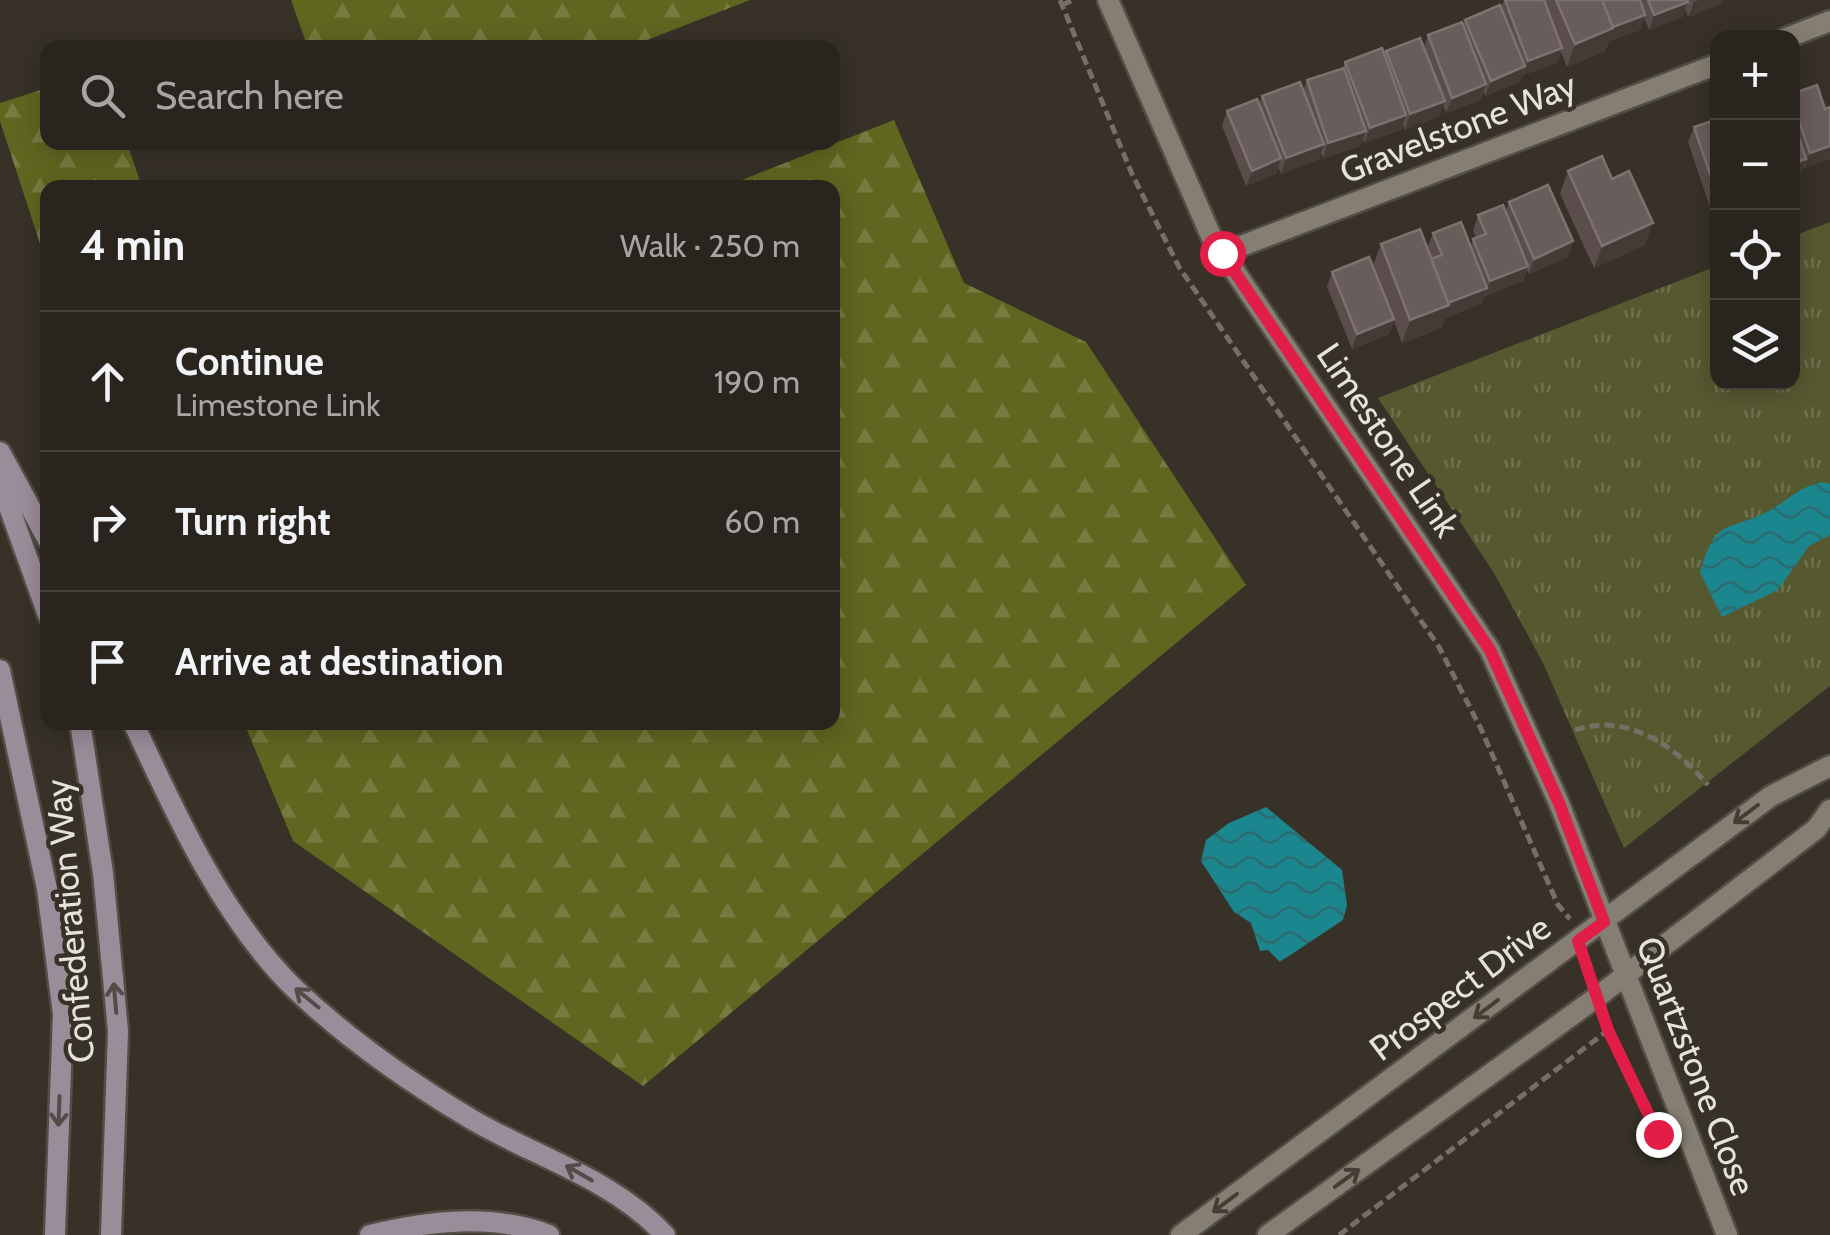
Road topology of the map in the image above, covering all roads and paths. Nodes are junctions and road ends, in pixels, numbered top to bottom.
1 (1073, 0) edge
2 (1108, 0) edge
3 (1061, 2) edge
4 (1830, 21) edge
5 (1800, 33) edge
6 (1710, 67) edge
7 (1222, 253) junction
8 (0, 452) edge
9 (0, 482) edge
10 (40, 525) edge
11 (40, 593) edge
12 (0, 670) edge
13 (81, 730) edge
14 (137, 730) edge
15 (1575, 730) dead end
16 (1830, 766) edge
17 (1708, 785) dead end
18 (1830, 810) edge
19 (1604, 922) junction
20 (1578, 941) junction
21 (1624, 974) junction
22 (1597, 997) junction
23 (1608, 1030) junction
24 (1658, 1134) dead end
25 (55, 1235) edge
26 (110, 1235) edge
27 (370, 1235) edge
28 (549, 1235) edge
29 (665, 1235) edge
30 (1181, 1235) edge
31 (1268, 1235) edge
32 (1339, 1235) edge
33 (1726, 1235) edge

1 - 3 path
2 - 7 street, Limestone Link
3 - 20 path
4 - 5 street
6 - 7 street, Gravelstone Way
7 - 19 street, Limestone Link
8 - 10 main road
9 - 11 main road
12 -> 25 main road, Confederation Way
26 -> 13 main road, Confederation Way
29 -> 14 main road
15 - 17 path
16 -> 19 street, Prospect Drive
18 - 21 street
19 - 20 street, Prospect Drive
19 - 21 street, Quartzstone Close
20 -> 30 street, Prospect Drive
21 - 22 street
21 - 33 street, Quartzstone Close
22 - 23 path
31 -> 22 street
23 - 24 path
23 - 32 path
27 - 28 main road

